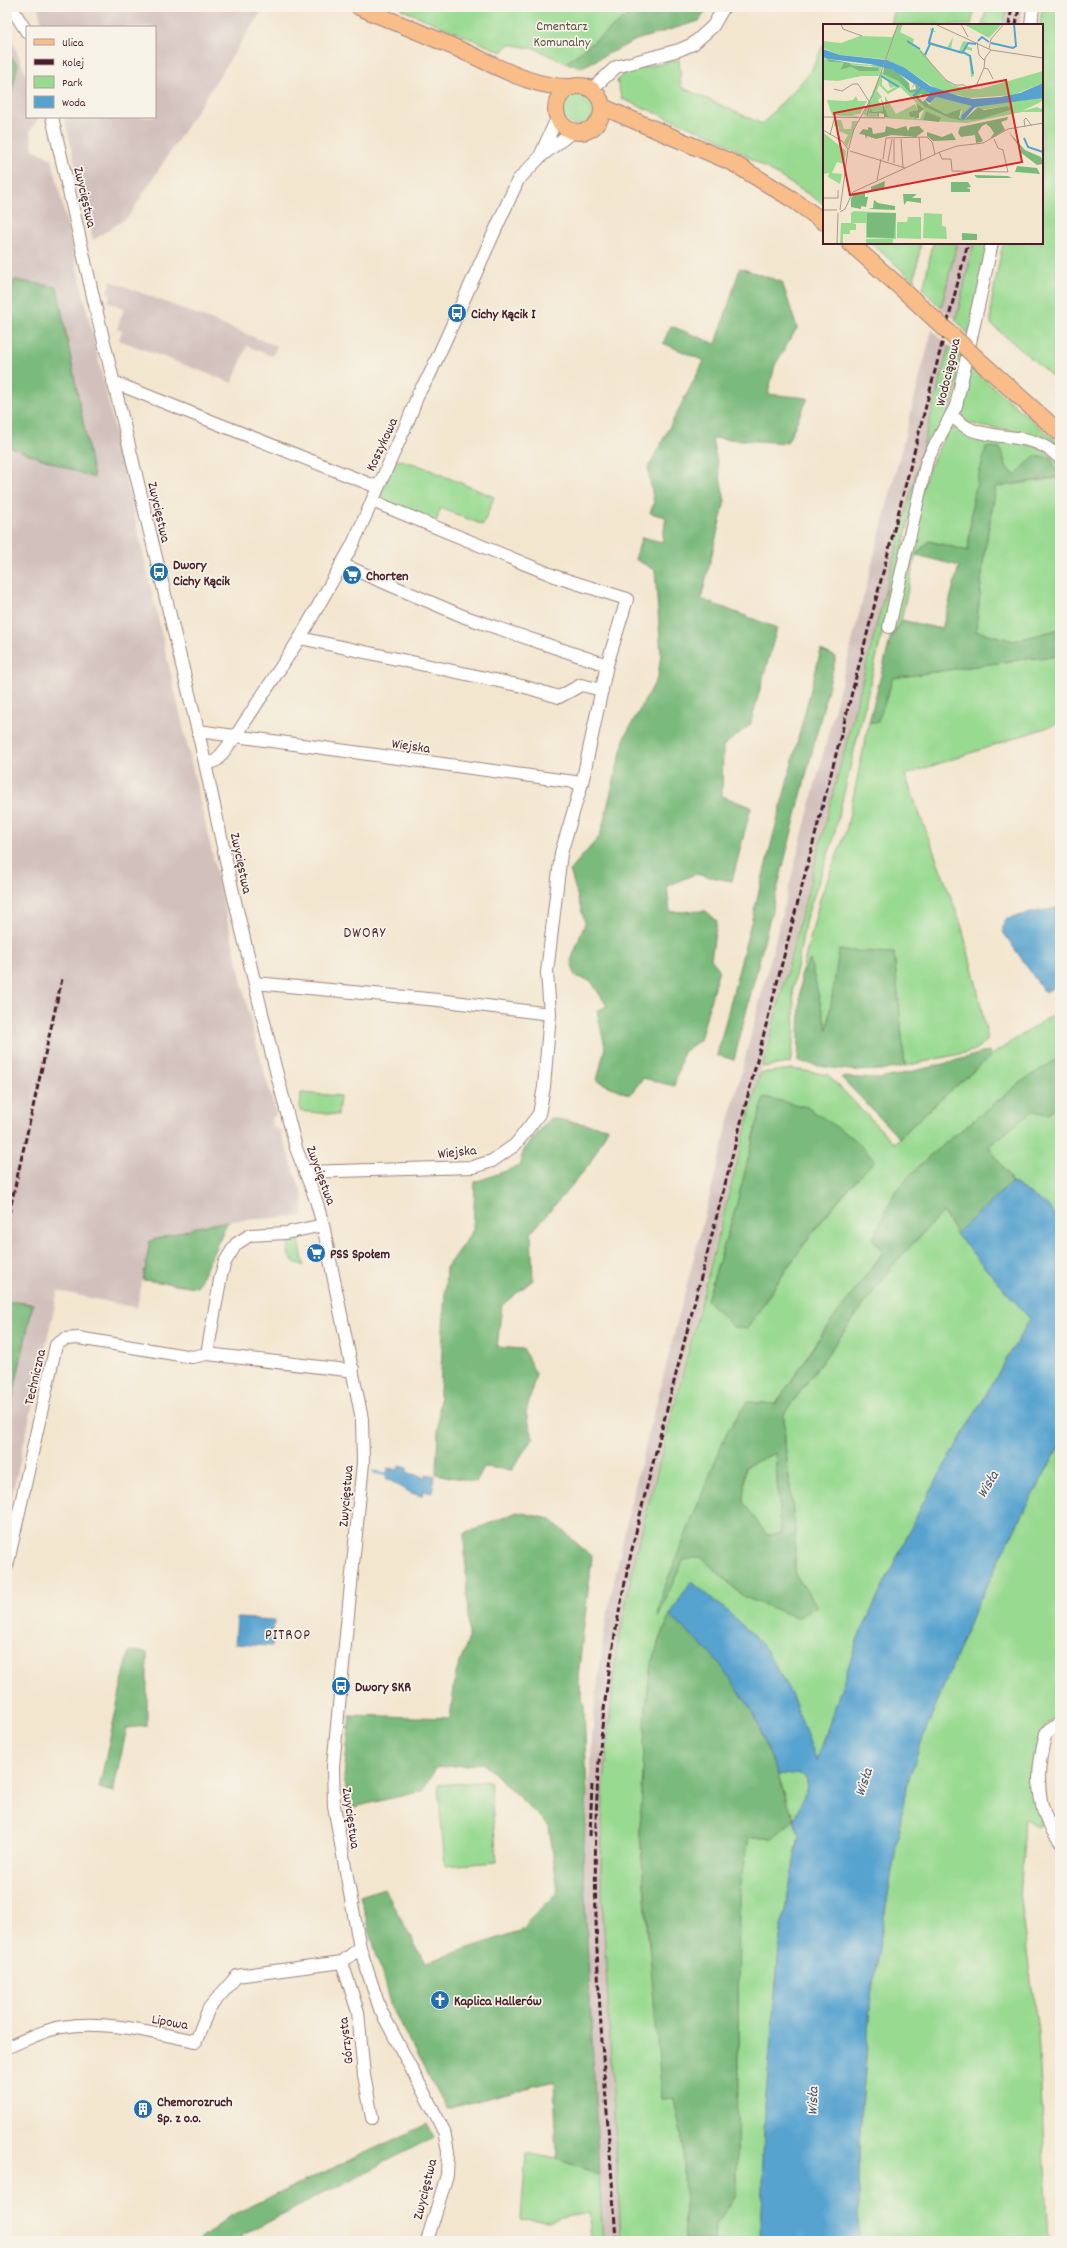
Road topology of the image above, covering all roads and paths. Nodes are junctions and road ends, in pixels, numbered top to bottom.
1 (11, 7) edge
2 (359, 7) edge
3 (724, 7) edge
4 (1034, 7) edge
5 (1031, 24) edge
6 (26, 30) edge
7 (522, 78) junction
8 (571, 87) junction
9 (592, 89) junction
10 (557, 112) junction
11 (601, 115) junction
12 (52, 118) edge
13 (572, 132) junction
14 (540, 157) junction
15 (823, 221) edge
16 (851, 244) edge
17 (992, 244) edge
18 (113, 382) junction
19 (952, 416) junction
20 (1060, 433) edge
21 (1060, 458) edge
22 (377, 487) junction
23 (372, 501) junction
24 (341, 564) junction
25 (888, 627) dead end
26 (300, 638) junction
27 (607, 665) junction
28 (602, 690) junction
29 (198, 731) junction
30 (235, 737) junction
31 (206, 765) junction
32 (582, 783) junction
33 (255, 983) junction
34 (550, 1014) junction
35 (305, 1172) junction
36 (323, 1225) junction
37 (207, 1354) junction
38 (353, 1369) junction
39 (7, 1566) edge
40 (1060, 1723) edge
41 (1060, 1840) edge
42 (360, 1948) junction
43 (342, 1962) junction
44 (7, 2047) edge
45 (372, 2118) dead end
46 (427, 2241) edge

1 - 6 street
2 - 7 main road
3 - 9 street
4 - 5 street
7 - 8 main road
7 - 10 main road
8 - 9 main road
8 - 10 main road
9 - 11 main road
10 - 13 main road
10 - 14 street, Koszykowa
11 - 13 main road
11 - 15 main road
12 - 18 street, Zwycięstwa
13 - 14 street, Koszykowa
14 - 22 street, Koszykowa
16 - 20 main road, bridge
17 - 19 street, Wodociągowa
18 - 22 street
18 - 29 street, Zwycięstwa
19 - 21 street, Wodociągowa
19 - 25 street
22 - 23 street, Koszykowa
23 - 24 street, Koszykowa
23 - 27 street, Wiejska
24 - 26 street, Koszykowa
24 - 27 street
26 - 28 street
26 - 30 street, Koszykowa
27 - 28 street, Wiejska
28 - 32 street, Wiejska
29 - 30 street
29 - 31 street, Zwycięstwa
30 - 31 street, Koszykowa
30 - 32 street, Wiejska
31 - 33 street, Zwycięstwa
32 - 34 street, Wiejska
33 - 34 street
33 - 35 street, Zwycięstwa
34 - 35 street, Wiejska
35 - 36 street, Zwycięstwa
36 - 37 street
36 - 38 street, Zwycięstwa
37 - 38 street, Techniczna
37 - 39 street, Techniczna
38 - 42 street, Zwycięstwa
40 - 41 street
42 - 43 street
42 - 46 street, Zwycięstwa
43 - 44 street, Lipowa
43 - 45 street, Górzysta

